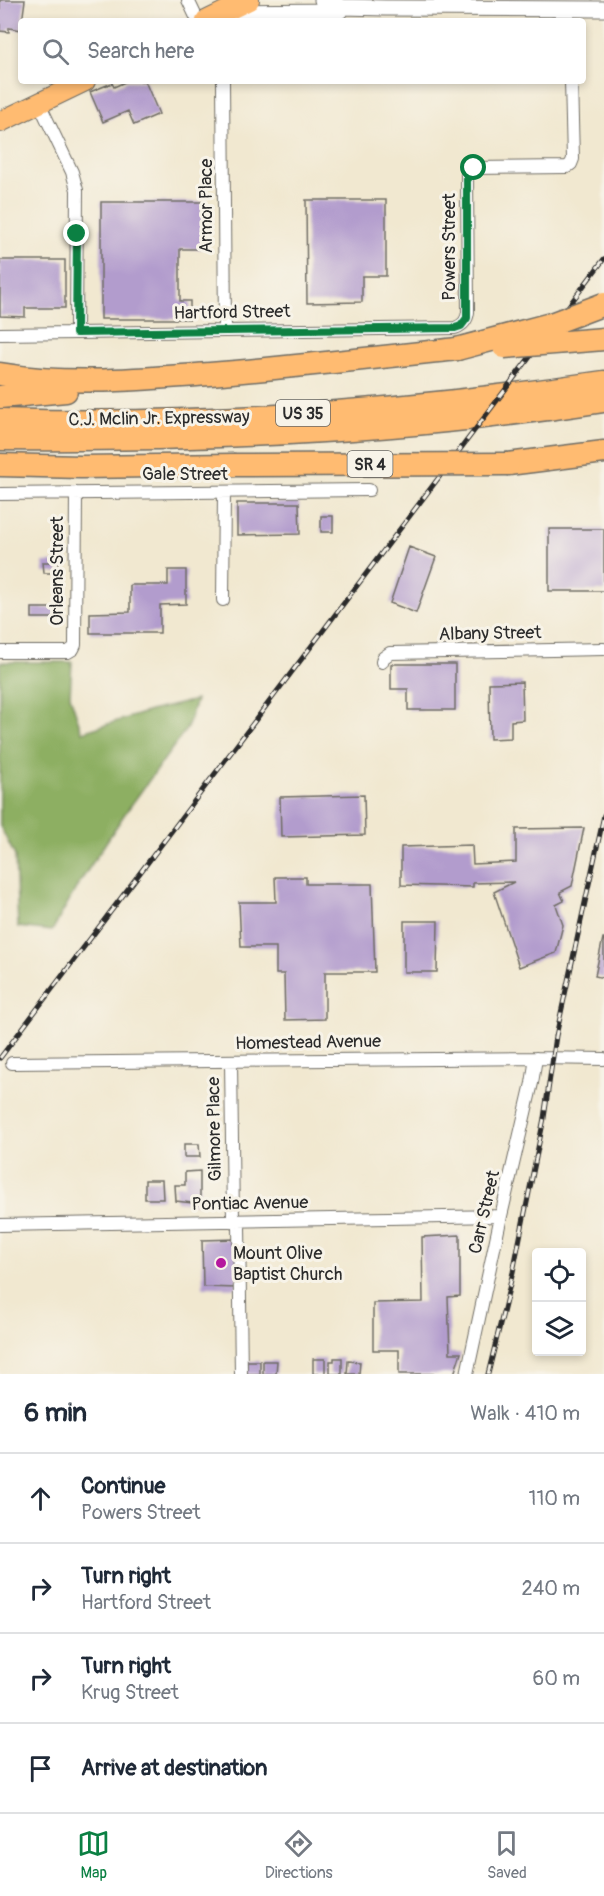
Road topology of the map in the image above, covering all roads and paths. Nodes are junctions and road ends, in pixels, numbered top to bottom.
1 (188, 0) edge
2 (249, 0) edge
3 (322, 0) edge
4 (350, 0) edge
5 (378, 8) junction
6 (604, 9) edge
7 (570, 15) edge
8 (213, 18) edge
9 (79, 84) edge
10 (223, 84) edge
11 (571, 84) edge
12 (39, 103) junction
13 (0, 122) edge
14 (604, 304) edge
15 (464, 324) joint
16 (225, 330) junction
17 (76, 333) junction
18 (0, 334) edge
19 (604, 339) edge
20 (457, 349) junction
21 (0, 374) edge
22 (141, 379) junction
23 (604, 382) edge
24 (0, 397) edge
25 (604, 400) edge
26 (0, 420) edge
27 (0, 439) edge
28 (604, 452) edge
29 (508, 464) junction
30 (604, 464) edge
31 (0, 465) edge
32 (81, 467) junction
33 (0, 476) edge
34 (369, 490) dead end
35 (224, 492) junction
36 (76, 493) junction
37 (0, 494) edge
38 (223, 600) dead end
39 (604, 650) edge
40 (0, 652) edge
41 (382, 662) dead end
42 (536, 1058) junction
43 (604, 1059) edge
44 (231, 1061) junction
45 (12, 1063) dead end
46 (501, 1216) junction
47 (233, 1221) junction
48 (0, 1225) edge
49 (240, 1374) edge
50 (467, 1374) edge

1 - 8 street
2 - 8 main road
3 - 5 street
4 - 5 street
5 - 7 street
5 - 8 street
6 - 7 street
9 - 12 main road
10 - 16 street, Armor Place
11 - 15 street, Powers Street
12 - 13 main road
12 - 17 street
14 - 20 highway, bridge
15 - 16 street, Hartford Street
16 - 17 street, Hartford Street
17 - 18 street, Hartford Street
19 - 20 highway, bridge
20 - 22 highway
21 - 22 highway
22 - 24 highway
23 - 26 highway, C.J. Mclin Jr. Expressway / US 35
25 - 27 highway, C.J. Mclin Jr. Expressway / US 35
28 - 29 highway, SR 4
29 - 30 highway
29 - 32 highway, SR 4, bridge
31 - 32 highway, SR 4
32 - 33 highway
34 - 35 street, Gale Street
35 - 36 street, Gale Street
35 - 38 street
36 - 37 street, Gale Street
36 - 40 street, Orleans Street
39 - 41 street, Albany Street
42 - 43 street, Homestead Avenue
42 - 44 street, Homestead Avenue
42 - 46 street, Carr Street
44 - 45 street, Homestead Avenue
44 - 47 street, Gilmore Place
46 - 47 street, Pontiac Avenue
46 - 50 street, Carr Street
47 - 48 street, Pontiac Avenue
47 - 49 street, Gilmore Place

